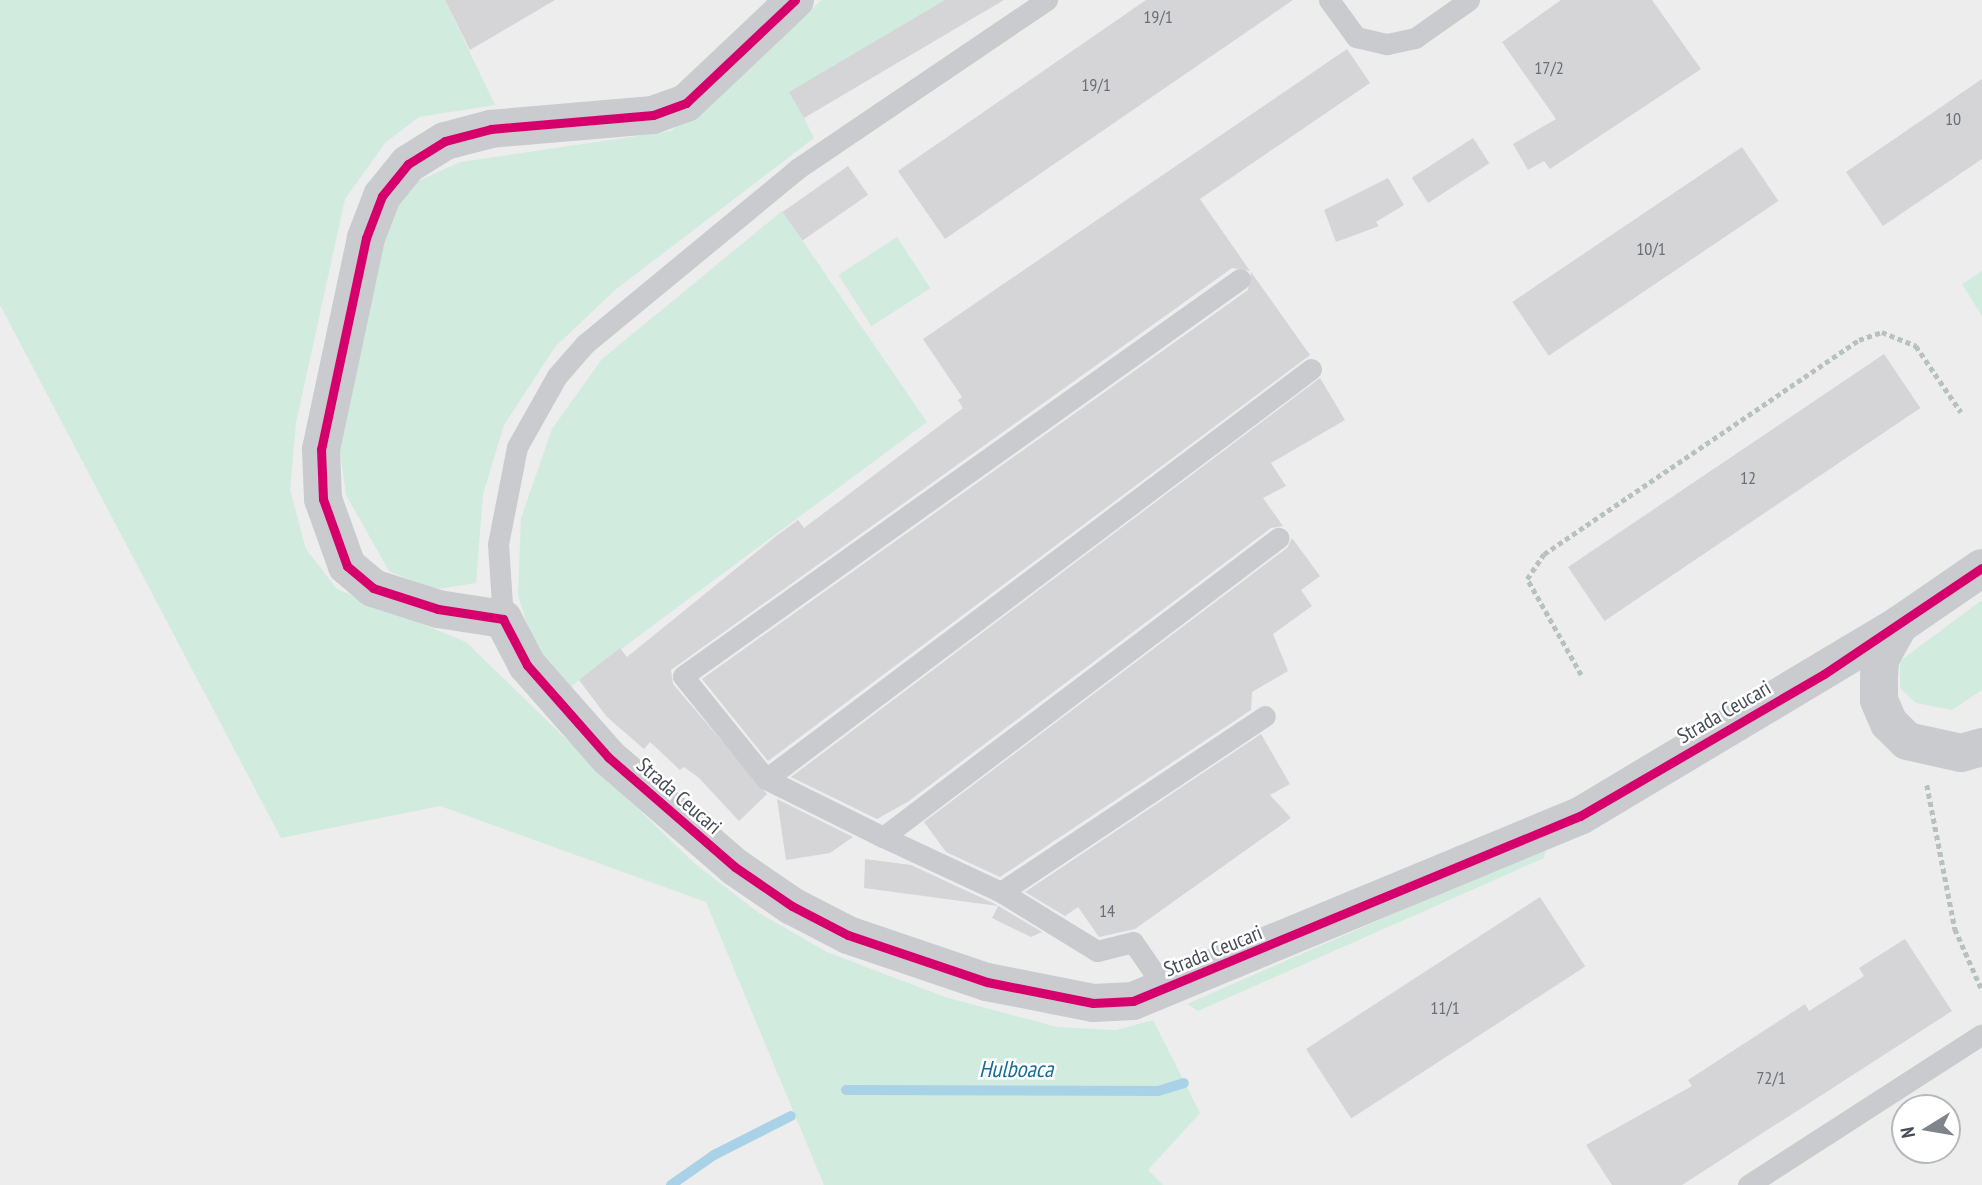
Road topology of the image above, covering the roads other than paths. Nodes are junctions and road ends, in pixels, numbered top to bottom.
1 (796, 0) edge
2 (1047, 0) edge
3 (1329, 0) edge
4 (1469, 0) edge
5 (1240, 279) dead end
6 (1311, 369) dead end
7 (1279, 538) dead end
8 (1982, 568) edge
9 (503, 620) junction
10 (1899, 625) junction
11 (1265, 716) dead end
12 (1982, 747) edge
13 (766, 779) junction
14 (883, 837) junction
15 (1001, 892) junction
16 (1166, 990) junction
17 (1982, 1034) edge
18 (1748, 1185) edge

1 - 9 street
2 - 9 lane
3 - 4 lane
5 - 13 lane
6 - 13 lane
7 - 14 lane
8 - 10 street, Strada Ceucari
9 - 16 street, Strada Ceucari
10 - 12 street
10 - 16 street, Strada Ceucari
11 - 15 lane
13 - 14 lane
14 - 15 lane
15 - 16 lane
17 - 18 lane

